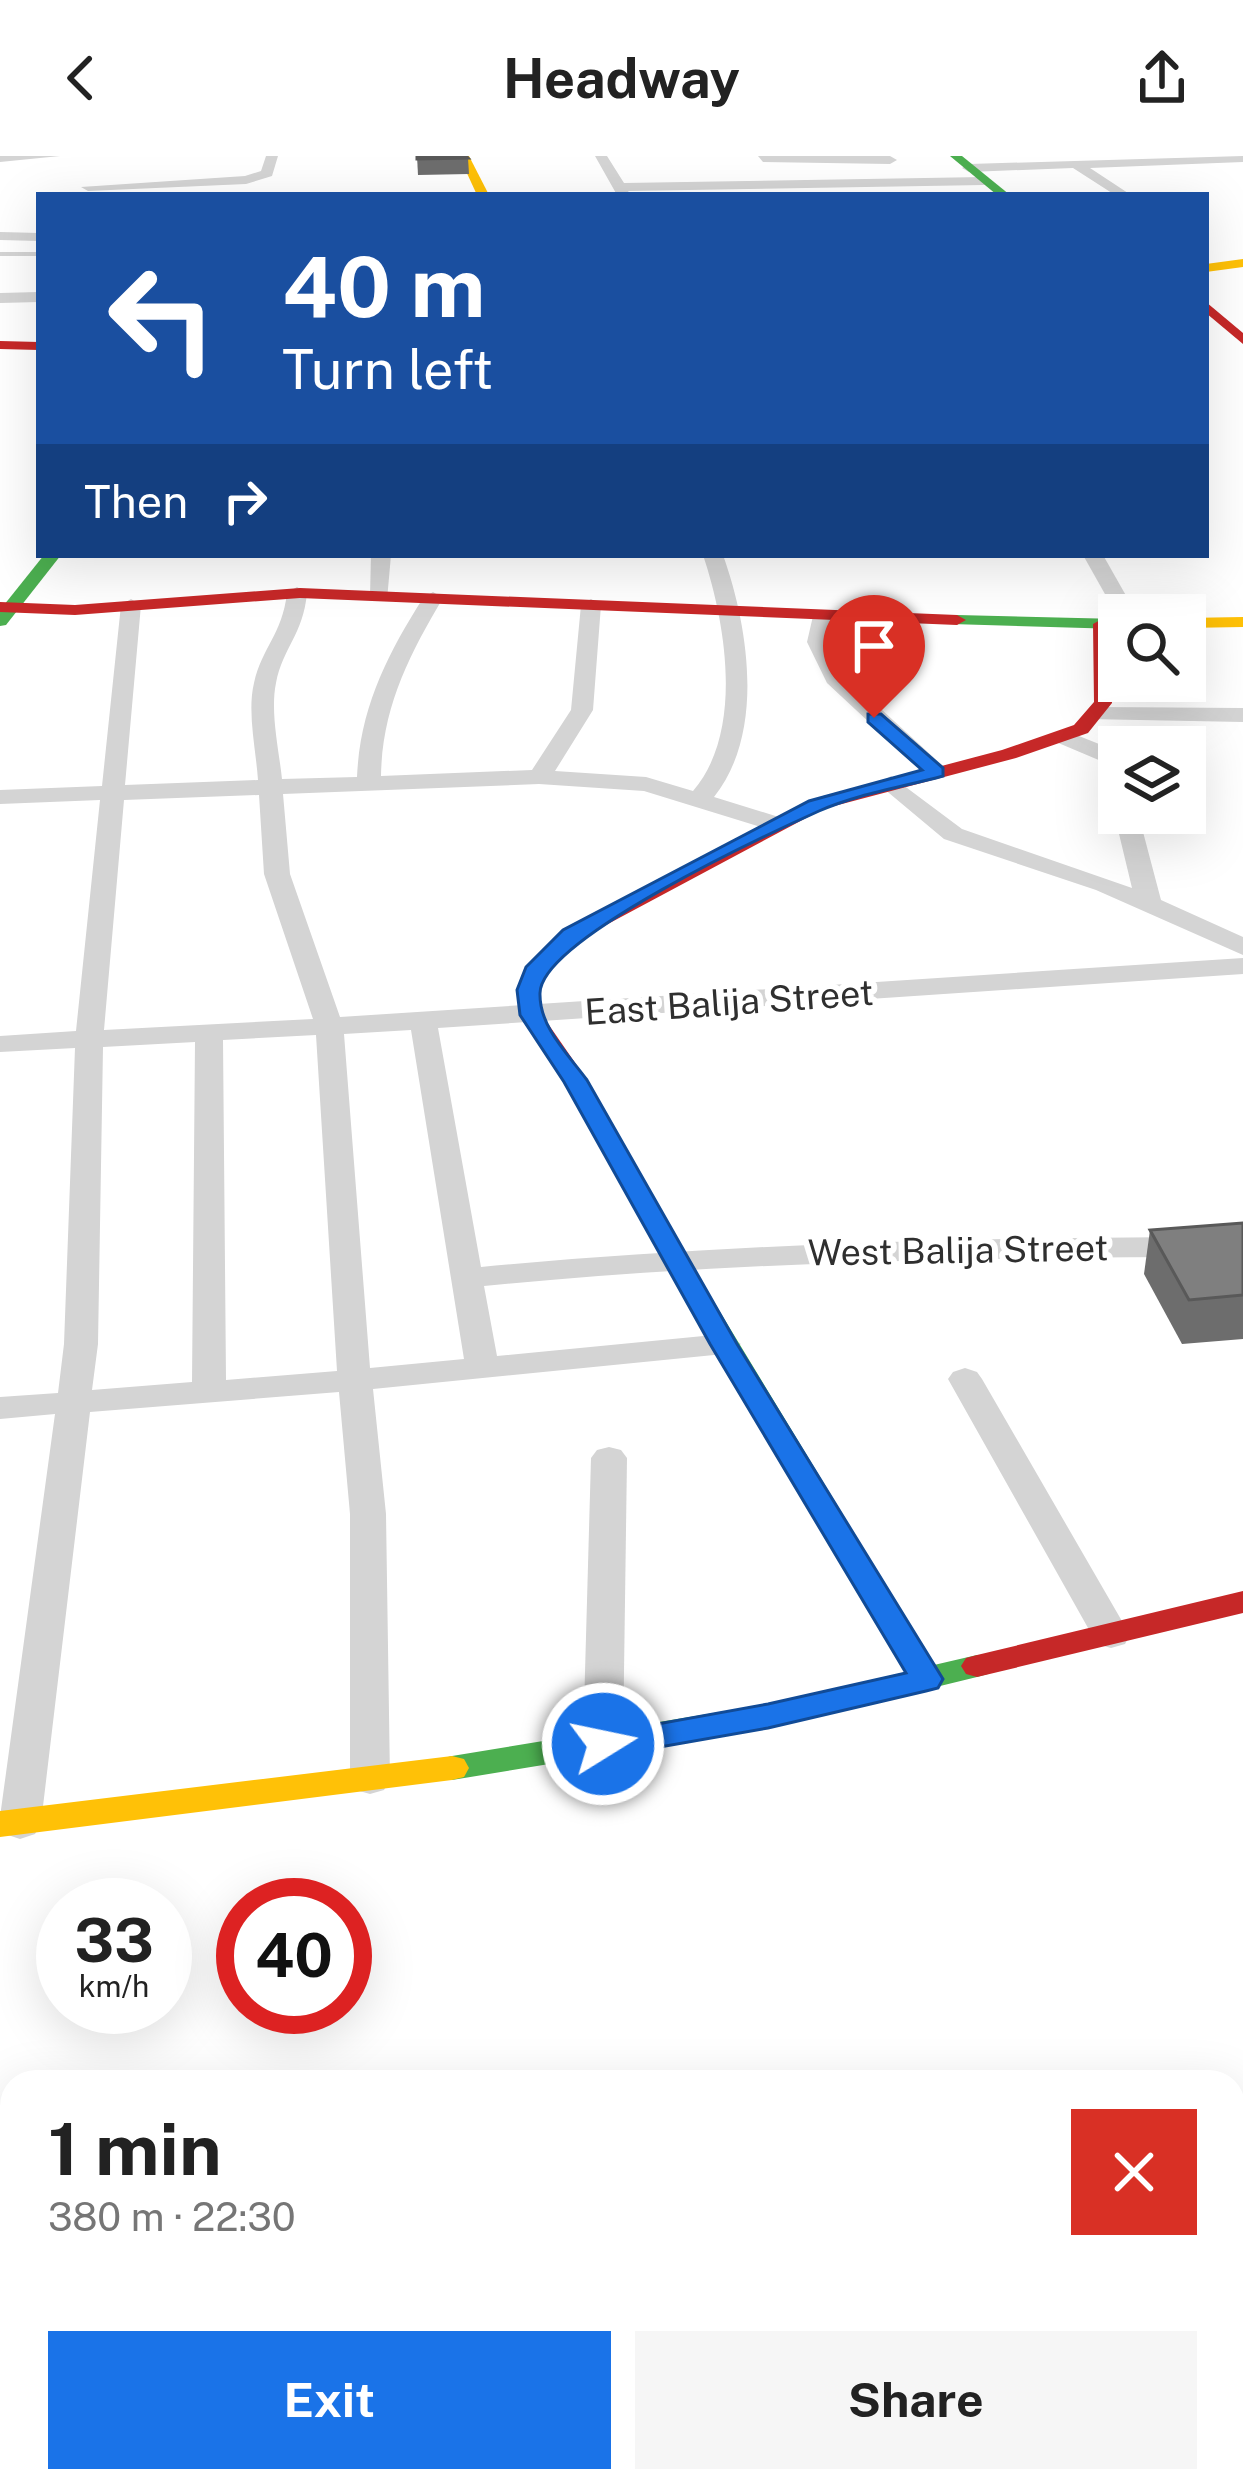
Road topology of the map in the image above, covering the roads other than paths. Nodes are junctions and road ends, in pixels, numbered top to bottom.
1 (54, 156) edge
2 (272, 156) edge
3 (464, 156) edge
4 (601, 156) edge
5 (758, 157) edge
6 (0, 158) edge
7 (837, 158) edge
8 (1243, 158) edge
9 (917, 159) dead end
10 (1159, 159) edge
11 (1076, 164) junction
12 (85, 169) dead end
13 (968, 169) edge
14 (1203, 176) dead end
15 (807, 183) junction
16 (87, 191) edge
17 (621, 191) edge
18 (482, 192) edge
19 (1119, 192) edge
20 (0, 236) edge
21 (36, 237) edge
22 (0, 254) edge
23 (36, 254) edge
24 (1243, 263) edge
25 (1209, 268) edge
26 (36, 297) edge
27 (0, 298) edge
28 (1209, 309) edge
29 (1243, 340) edge
30 (0, 345) edge
31 (36, 346) edge
32 (50, 558) edge
33 (380, 558) edge
34 (714, 558) edge
35 (1094, 558) edge
36 (298, 593) junction
37 (1107, 594) edge
38 (380, 596) junction
39 (433, 598) junction
40 (131, 605) junction
41 (591, 605) junction
42 (728, 611) junction
43 (3, 612) edge
44 (823, 616) junction
45 (1098, 621) edge
46 (1243, 622) edge
47 (1206, 623) edge
48 (1100, 702) edge
49 (1096, 714) junction
50 (1243, 715) edge
51 (1064, 737) junction
52 (1098, 751) edge
53 (936, 772) junction
54 (539, 777) junction
55 (369, 783) junction
56 (891, 783) junction
57 (269, 787) junction
58 (111, 793) junction
59 (0, 797) edge
60 (700, 799) junction
61 (776, 824) junction
62 (1131, 834) edge
63 (1150, 905) junction
64 (1243, 947) edge
65 (1243, 966) edge
66 (531, 1015) junction
67 (423, 1021) junction
68 (329, 1026) junction
69 (209, 1032) junction
70 (89, 1039) junction
71 (0, 1044) edge
72 (1243, 1246) edge
73 (674, 1258) junction
74 (466, 1277) junction
75 (724, 1344) junction
76 (482, 1368) junction
77 (965, 1379) dead end
78 (355, 1380) junction
79 (209, 1391) junction
80 (75, 1401) junction
81 (0, 1408) edge
82 (609, 1458) dead end
83 (1243, 1602) edge
84 (1112, 1635) junction
85 (926, 1679) junction
86 (603, 1744) junction
87 (370, 1778) junction
88 (10, 1824) edge

1 - 6 street
2 - 16 street
3 - 18 street
4 - 17 street
5 - 7 street
5 - 15 street
7 - 9 street
8 - 10 street
10 - 11 street
10 - 14 street
11 - 13 street
11 - 19 street
12 - 16 street
13 - 15 street
15 - 17 street
20 - 21 street
22 - 23 lane
24 - 25 street
26 - 27 street
28 - 29 street
30 - 31 street
32 - 43 street
33 - 38 street
34 - 42 street
35 - 37 street
36 - 38 street
36 - 40 street
36 - 57 street
38 - 39 street
39 - 41 street
39 - 55 street
40 - 43 street
40 - 58 street
41 - 42 street
41 - 54 street
42 - 44 street
42 - 60 street
44 - 45 street
44 - 53 street
46 - 47 street
48 - 49 street
49 - 50 street
49 - 51 street
51 - 52 street
51 - 53 street
53 - 56 street
54 - 55 street
54 - 60 street
55 - 57 street
56 - 61 street
56 - 63 street
57 - 58 street
57 - 68 street
58 - 59 street
58 - 70 street
60 - 61 street
61 - 66 street
62 - 63 street
63 - 64 street
65 - 66 street, East Balija Street
66 - 67 street, East Balija Street
66 - 73 street
67 - 68 street, East Balija Street
67 - 74 street
68 - 69 street, East Balija Street
68 - 78 street
69 - 70 street, East Balija Street
69 - 79 street
70 - 71 street, East Balija Street
70 - 80 street
72 - 73 street, West Balija Street
73 - 74 street, West Balija Street
73 - 75 street
74 - 76 street
75 - 76 street
75 - 85 street
76 - 78 street
77 - 84 street
78 - 79 street
78 - 87 street
79 - 80 street
80 - 81 street
80 - 88 street
82 - 86 street
83 - 84 street
84 - 85 street
85 - 86 street
86 - 87 street
87 - 88 street

